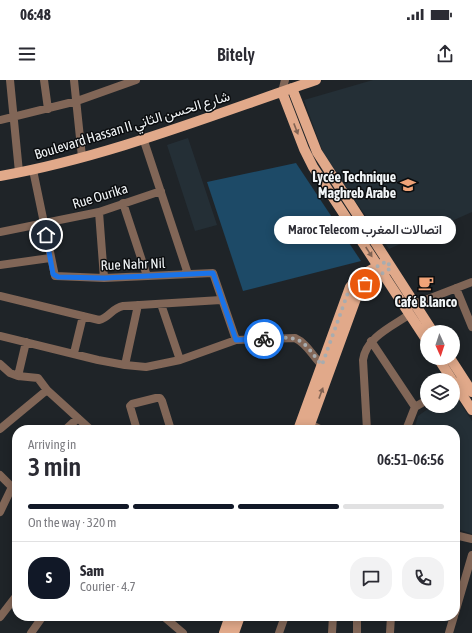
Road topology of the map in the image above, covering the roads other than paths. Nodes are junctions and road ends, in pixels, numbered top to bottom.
1 (10, 80) edge
2 (44, 80) edge
3 (74, 80) edge
4 (136, 80) edge
5 (316, 80) edge
6 (125, 82) edge
7 (286, 85) edge
8 (77, 101) junction
9 (48, 109) junction
10 (14, 116) junction
11 (0, 120) edge
12 (142, 138) junction
13 (82, 157) junction
14 (33, 170) junction
15 (19, 172) junction
16 (0, 176) edge
17 (161, 191) junction
18 (123, 203) junction
19 (99, 212) junction
20 (44, 224) junction
21 (0, 232) edge
22 (50, 258) junction
23 (0, 265) edge
24 (385, 267) junction
25 (188, 274) junction
26 (147, 276) junction
27 (104, 278) junction
28 (472, 282) edge
29 (456, 288) junction
30 (0, 296) edge
31 (221, 300) junction
32 (161, 304) junction
33 (138, 305) junction
34 (410, 309) junction
35 (83, 316) junction
36 (471, 322) edge
37 (427, 325) edge
38 (420, 328) edge
39 (0, 336) edge
40 (236, 340) junction
41 (371, 341) junction
42 (26, 342) junction
43 (74, 353) junction
44 (180, 360) junction
45 (0, 364) edge
46 (322, 365) junction
47 (455, 365) edge
48 (125, 366) junction
49 (18, 376) junction
50 (48, 390) junction
51 (460, 392) edge
52 (472, 392) edge
53 (420, 404) edge
54 (415, 407) junction
55 (472, 410) edge
56 (78, 418) junction
57 (70, 425) edge
58 (86, 425) edge
59 (136, 425) edge
60 (169, 425) edge
61 (304, 425) edge
62 (304, 425) edge
63 (366, 425) edge
64 (408, 425) edge
65 (0, 429) edge
66 (0, 475) edge
67 (12, 487) edge
68 (12, 492) edge
69 (0, 512) edge
70 (460, 536) edge
71 (472, 539) edge
72 (472, 555) edge
73 (460, 596) edge
74 (12, 601) edge
75 (0, 617) edge
76 (39, 621) edge
77 (169, 621) edge
78 (228, 621) edge
79 (238, 621) edge
80 (283, 621) edge
81 (332, 621) edge
82 (357, 621) edge
83 (391, 621) edge
84 (453, 621) edge
85 (31, 633) edge
86 (183, 633) edge
87 (224, 633) edge
88 (234, 633) edge
89 (279, 633) edge
90 (332, 633) edge
91 (357, 633) edge
92 (390, 633) edge
93 (449, 633) edge

1 - 10 street
2 - 9 street
3 - 8 street
4 - 6 street
5 - 7 main road, Boulevard Hassan II شارع الحسن الثاني
6 - 8 street
7 - 12 main road, Boulevard Hassan II شارع الحسن الثاني
7 - 24 main road
8 - 9 street
8 - 13 street
9 - 10 street
10 - 11 street
10 - 15 street
12 - 13 main road, Boulevard Hassan II شارع الحسن الثاني
12 - 17 street
13 - 14 main road, Boulevard Hassan II شارع الحسن الثاني
14 - 15 main road, Boulevard Hassan II شارع الحسن الثاني
14 - 20 street
15 - 16 main road, Boulevard Hassan II شارع الحسن الثاني
17 - 18 street, Rue Ourika
17 - 25 street
18 - 19 street, Rue Ourika
18 - 26 street
19 - 20 street, Rue Ourika
19 - 27 street
20 - 21 street, Rue Ourika
20 - 22 street
22 - 23 street
22 - 27 street, Rue Nahr Nil
24 - 34 main road
24 - 46 main road
61 -> 24 main road
25 - 26 street, Rue Nahr Nil
25 - 31 street, Rue Nahr Nil
26 - 27 street, Rue Nahr Nil
28 - 29 street
29 - 34 street
29 - 36 street
30 - 35 street
31 - 32 street
31 - 40 street
32 - 33 street
32 - 44 street
33 - 35 street
33 - 48 street
34 - 37 main road
34 - 38 main road
34 - 41 street
35 - 43 street
39 - 42 street
40 - 44 street
40 - 46 street
41 - 54 street
41 - 63 street
42 - 43 street
42 - 49 street
43 - 48 street
44 - 48 street
45 - 49 street
46 - 62 main road
47 - 52 main road
49 - 50 street
50 - 56 street
50 - 65 street
51 - 55 main road
53 - 54 street
54 - 64 street
56 - 57 street
56 - 58 street
59 - 60 street
66 - 67 street
68 - 69 street
70 - 71 street
72 - 73 street
74 - 75 street
76 - 85 street
77 - 86 street
78 - 87 main road
79 - 88 main road
80 - 89 street
81 - 90 street
82 - 91 street
83 - 92 street
84 - 93 street

